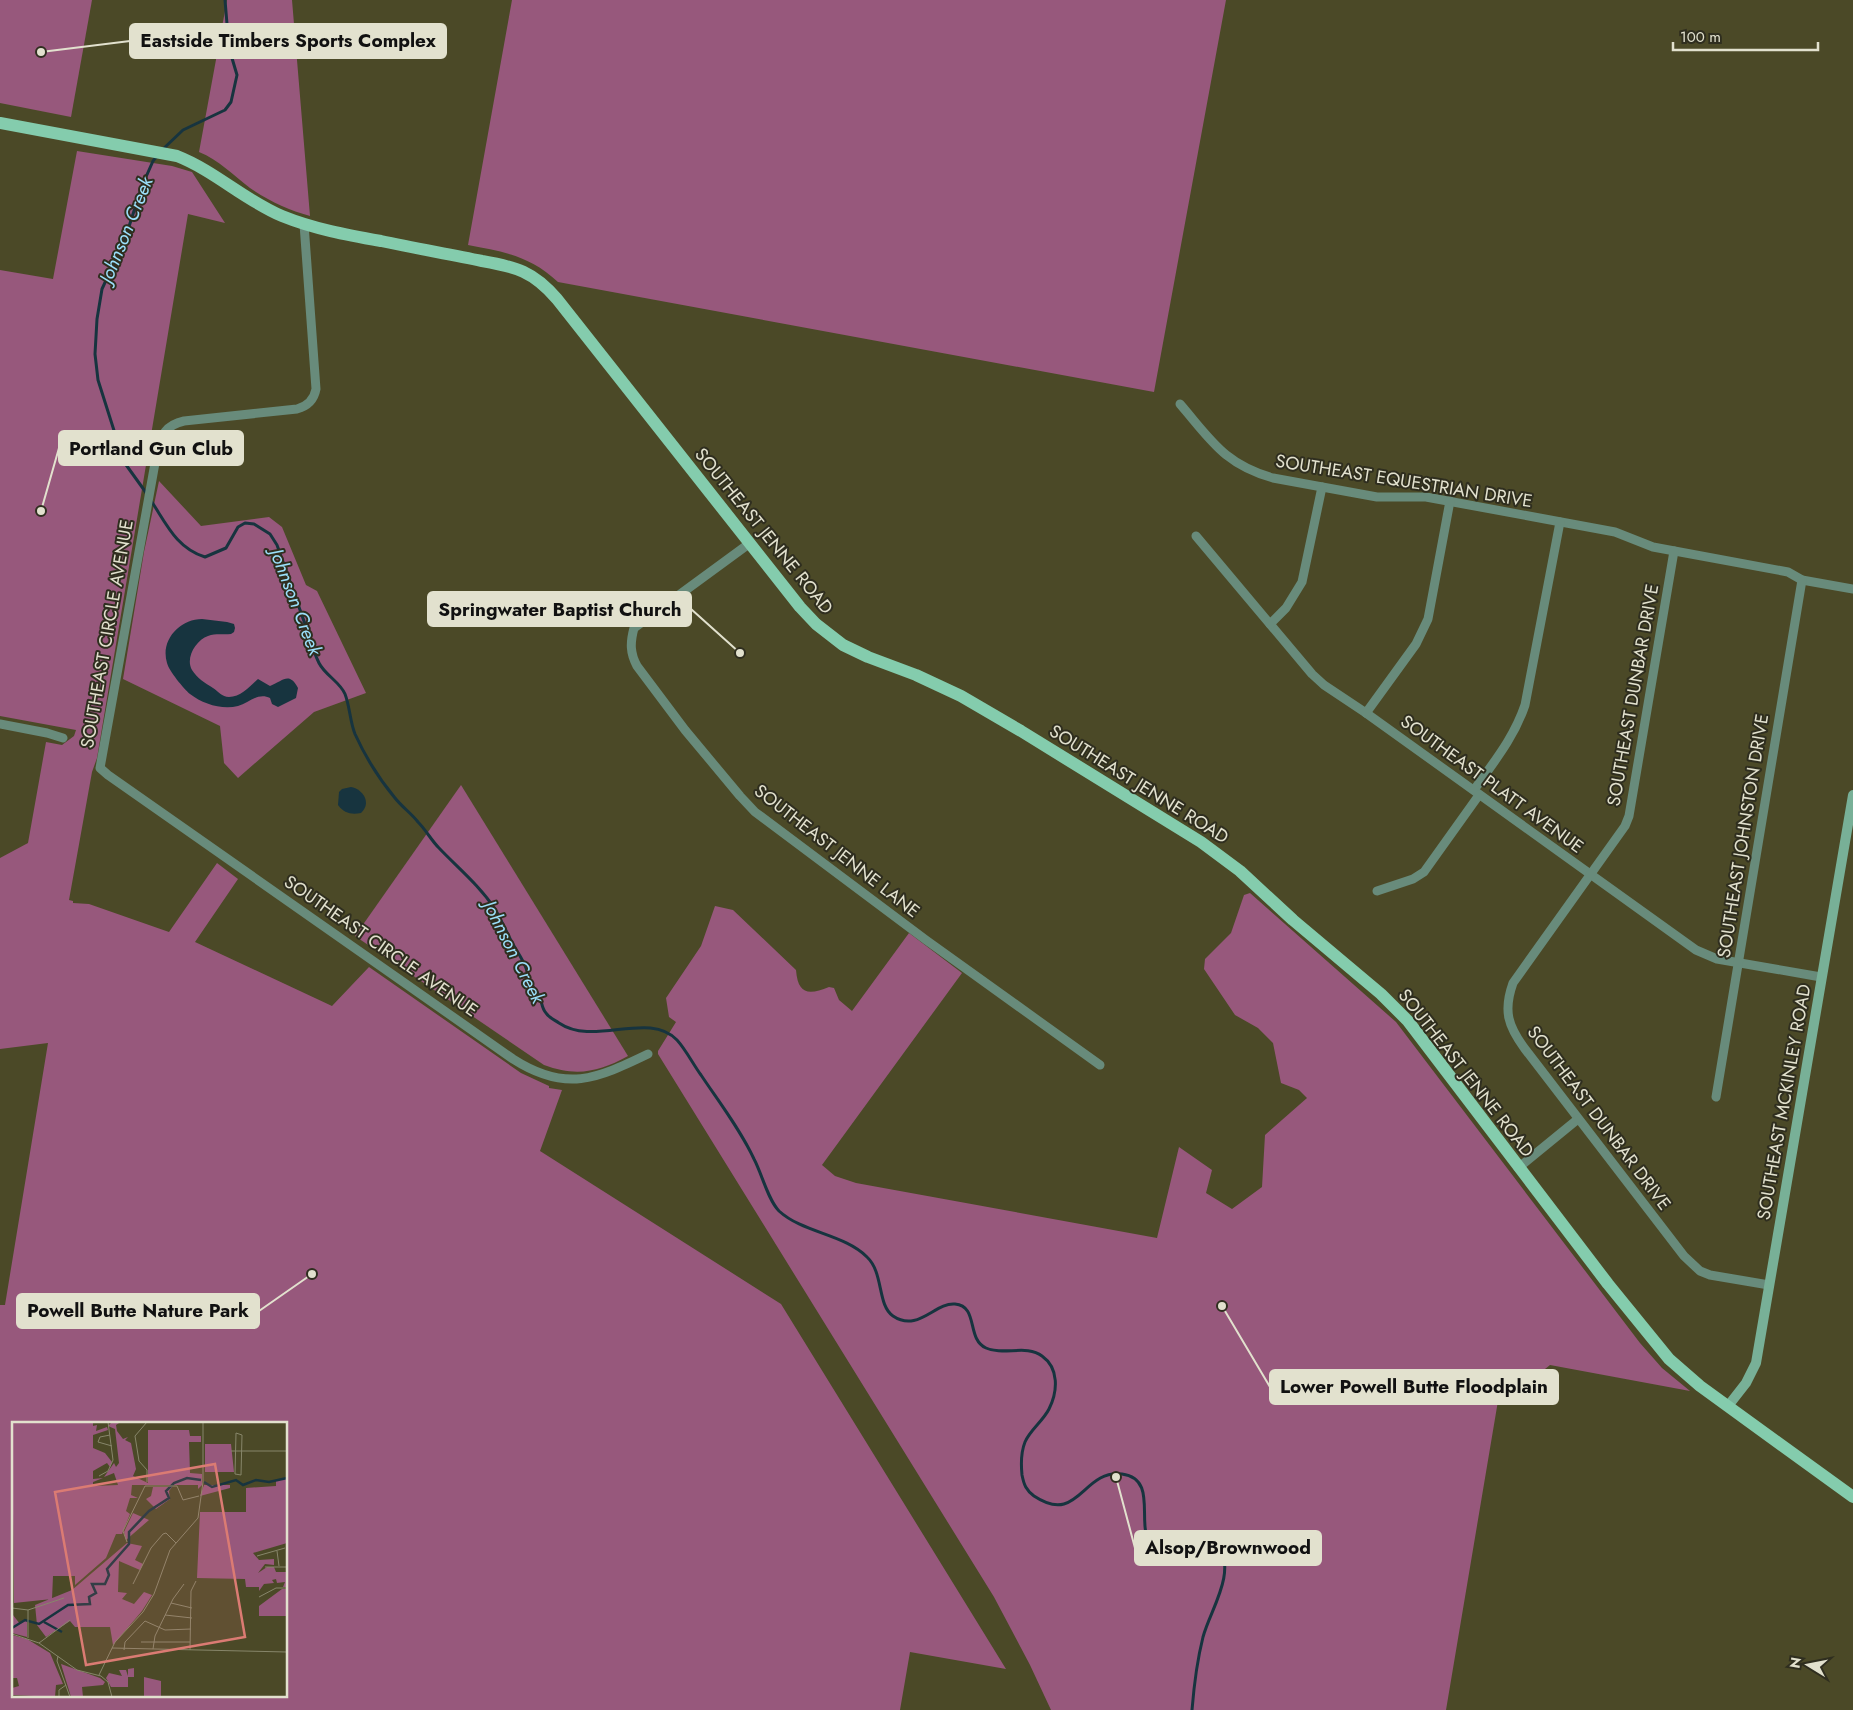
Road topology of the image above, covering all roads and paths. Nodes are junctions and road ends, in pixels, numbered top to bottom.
1 (0, 123) edge
2 (304, 224) junction
3 (1180, 404) dead end
4 (1322, 487) junction
5 (1450, 501) junction
6 (1560, 522) junction
7 (1196, 536) dead end
8 (750, 543) junction
9 (1674, 551) junction
10 (1802, 580) junction
11 (1853, 589) edge
12 (1270, 624) junction
13 (1366, 713) junction
14 (0, 724) edge
15 (63, 738) dead end
16 (1476, 792) junction
17 (1853, 795) edge
18 (1591, 874) junction
19 (1377, 891) dead end
20 (1738, 963) junction
21 (1821, 977) junction
22 (648, 1054) dead end
23 (1100, 1065) dead end
24 (1716, 1097) dead end
25 (1578, 1119) junction
26 (1518, 1168) junction
27 (1769, 1285) junction
28 (1728, 1406) junction
29 (1853, 1496) edge

1 - 2 main road, SOUTHEAST JENNE ROAD
2 - 8 main road, SOUTHEAST JENNE ROAD
2 - 22 street, SOUTHEAST CIRCLE AVENUE
3 - 4 street, SOUTHEAST EQUESTRIAN DRIVE
4 - 5 street, SOUTHEAST EQUESTRIAN DRIVE
4 - 12 street
5 - 6 street, SOUTHEAST EQUESTRIAN DRIVE
5 - 13 street
6 - 9 street, SOUTHEAST EQUESTRIAN DRIVE
6 - 16 street
7 - 12 street, SOUTHEAST PLATT AVENUE
8 - 23 street, SOUTHEAST JENNE LANE
8 - 26 main road, SOUTHEAST JENNE ROAD
9 - 10 street, SOUTHEAST EQUESTRIAN DRIVE
9 - 18 street, SOUTHEAST DUNBAR DRIVE
10 - 11 street, SOUTHEAST EQUESTRIAN DRIVE
10 - 20 street, SOUTHEAST JOHNSTON DRIVE
12 - 13 street, SOUTHEAST PLATT AVENUE
13 - 16 street, SOUTHEAST PLATT AVENUE
14 - 15 street
16 - 18 street, SOUTHEAST PLATT AVENUE
16 - 19 street
17 - 21 street, SOUTHEAST MCKINLEY ROAD
18 - 20 street, SOUTHEAST PLATT AVENUE
18 - 25 street, SOUTHEAST DUNBAR DRIVE
20 - 21 street, SOUTHEAST PLATT AVENUE
20 - 24 street, SOUTHEAST JOHNSTON DRIVE
21 - 27 street, SOUTHEAST MCKINLEY ROAD
25 - 26 street
25 - 27 street, SOUTHEAST DUNBAR DRIVE
26 - 28 main road, SOUTHEAST JENNE ROAD
27 - 28 street, SOUTHEAST MCKINLEY ROAD
28 - 29 main road, SOUTHEAST JENNE ROAD

